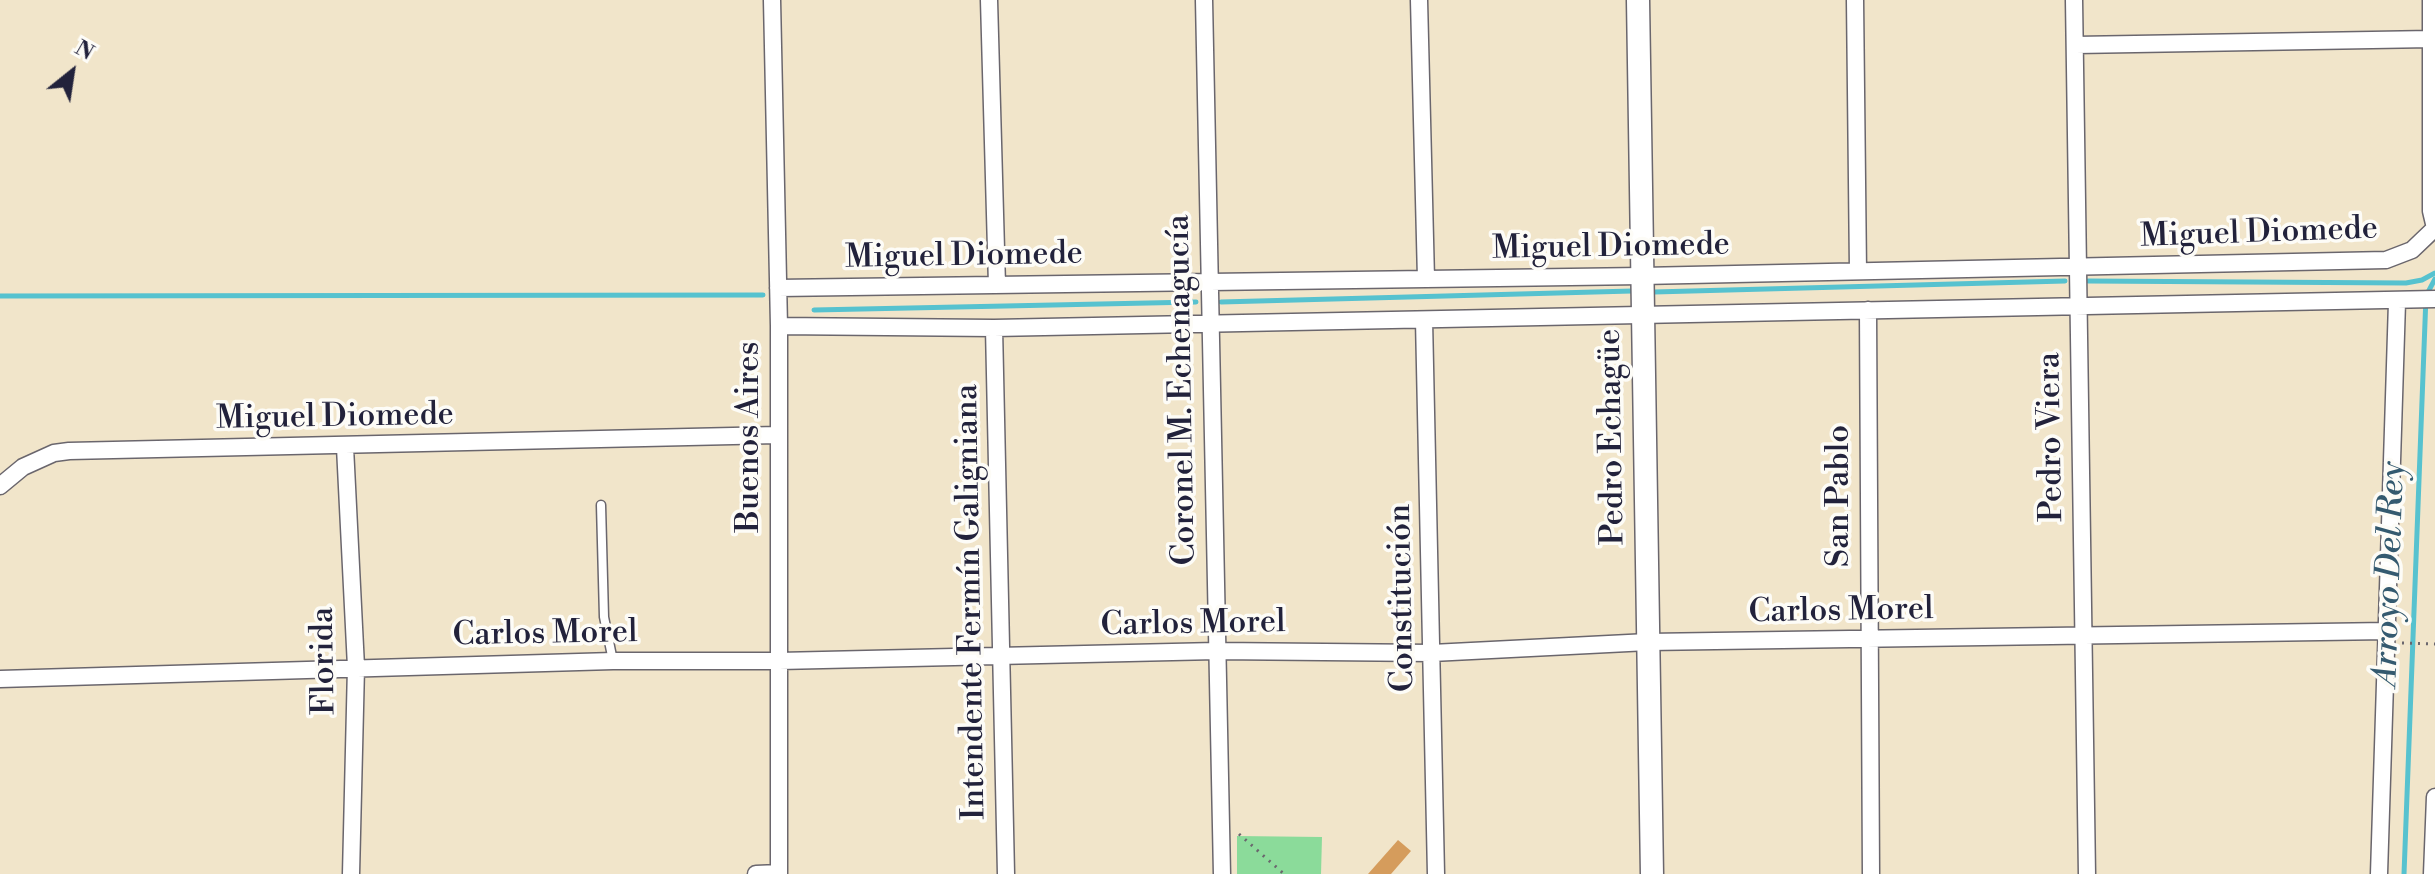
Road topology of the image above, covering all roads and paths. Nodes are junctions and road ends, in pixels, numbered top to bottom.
1 (772, 0) edge
2 (989, 0) edge
3 (1204, 0) edge
4 (1419, 0) edge
5 (1638, 0) edge
6 (1855, 0) edge
7 (2074, 0) edge
8 (2431, 0) edge
9 (2431, 39) junction
10 (2076, 45) junction
11 (2435, 228) edge
12 (2078, 267) junction
13 (1858, 271) junction
14 (1642, 276) junction
15 (1426, 279) junction
16 (1208, 282) junction
17 (997, 285) junction
18 (778, 288) junction
19 (2435, 299) edge
20 (2405, 302) junction
21 (2077, 308) junction
22 (1868, 310) junction
23 (1643, 314) junction
24 (1424, 320) junction
25 (1211, 324) junction
26 (779, 326) junction
27 (994, 328) junction
28 (777, 435) junction
29 (345, 447) junction
30 (0, 486) edge
31 (601, 505) dead end
32 (2387, 631) junction
33 (2083, 636) junction
34 (1868, 639) junction
35 (1648, 642) junction
36 (2402, 643) dead end
37 (2435, 644) edge
38 (1216, 651) junction
39 (1432, 653) junction
40 (1003, 656) junction
41 (613, 661) junction
42 (779, 661) junction
43 (356, 667) junction
44 (0, 679) edge
45 (2435, 797) edge
46 (1221, 818) junction
47 (351, 874) edge
48 (756, 874) edge
49 (779, 874) edge
50 (1006, 874) edge
51 (1222, 874) edge
52 (1284, 874) edge
53 (1436, 874) edge
54 (1652, 874) edge
55 (1871, 874) edge
56 (2087, 874) edge
57 (2379, 874) edge
58 (2432, 874) edge

1 - 18 street, Buenos Aires
2 - 17 street
3 - 16 street, Coronel M. Echenagucía
4 - 15 street
5 - 14 street, Pedro Echagüe
6 - 13 street
7 - 10 street, Pedro Viera
8 - 9 street
9 - 10 street
9 - 11 street
10 - 12 street, Pedro Viera
11 - 12 street, Miguel Diomede
12 - 13 street, Miguel Diomede
12 - 21 street, Pedro Viera
13 - 14 street, Miguel Diomede
14 - 15 street, Miguel Diomede
14 - 23 street, Pedro Echagüe
15 - 16 street, Miguel Diomede
16 - 17 street, Miguel Diomede
16 - 25 street, Coronel M. Echenagucía
17 - 18 street, Miguel Diomede
18 - 26 street, Buenos Aires
19 - 20 street, Miguel Diomede
20 - 21 street, Miguel Diomede
20 - 32 street
21 - 22 street, Miguel Diomede
21 - 33 street, Pedro Viera
22 - 23 street, Miguel Diomede
22 - 34 street, San Pablo
23 - 24 street, Miguel Diomede
23 - 35 street, Pedro Echagüe
24 - 25 street, Miguel Diomede
24 - 39 street, Constitución
25 - 27 street, Miguel Diomede
25 - 38 street, Coronel M. Echenagucía
26 - 27 street, Miguel Diomede
26 - 28 street, Buenos Aires
27 - 40 street, Intendente Fermín Galigniana
28 - 29 street, Miguel Diomede
28 - 42 street, Buenos Aires
29 - 30 street, Miguel Diomede
29 - 43 street, Florida
31 - 41 lane
32 - 33 street, Carlos Morel
32 - 57 street
33 - 34 street, Carlos Morel
33 - 56 street, Pedro Viera
34 - 35 street, Carlos Morel
34 - 55 street, San Pablo
35 - 39 street, Carlos Morel
35 - 54 street, Pedro Echagüe
36 - 37 path
38 - 39 street, Carlos Morel
38 - 40 street, Carlos Morel
38 - 46 street, Coronel M. Echenagucía
39 - 53 street, Constitución
40 - 42 street, Carlos Morel
40 - 50 street, Intendente Fermín Galigniana
41 - 42 street, Carlos Morel
41 - 43 street, Carlos Morel
42 - 49 street, Buenos Aires
43 - 44 street, Carlos Morel
43 - 47 street, Florida
45 - 58 street
46 - 51 street, Coronel M. Echenagucía
46 - 52 path
48 - 49 street

